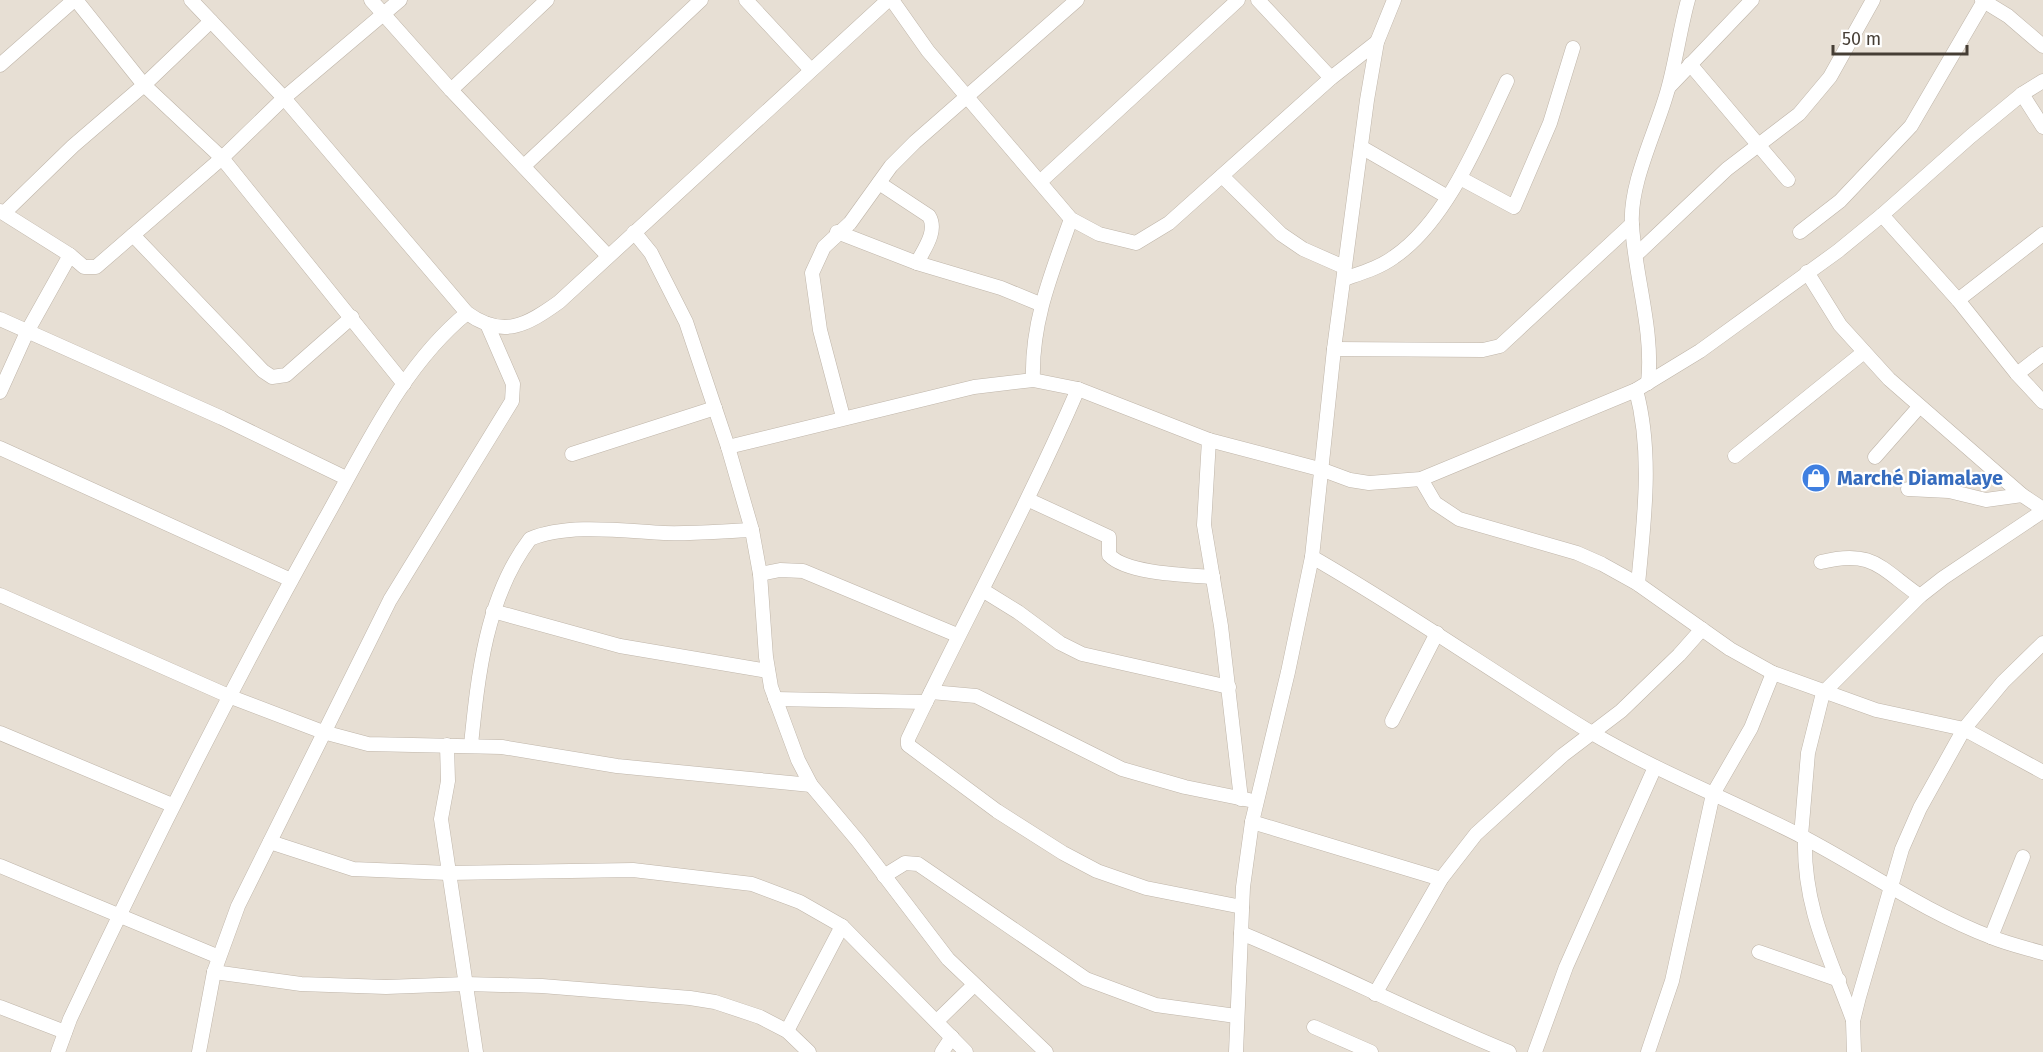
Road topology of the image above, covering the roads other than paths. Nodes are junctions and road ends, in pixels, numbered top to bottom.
1 (75, 0) edge
2 (191, 0) edge
3 (371, 0) edge
4 (400, 0) edge
5 (546, 0) edge
6 (701, 0) edge
7 (746, 0) edge
8 (890, 0) edge
9 (1077, 0) edge
10 (1238, 0) edge
11 (1258, 0) edge
12 (1394, 0) edge
13 (1688, 0) edge
14 (1752, 0) edge
15 (1873, 0) edge
16 (1983, 0) edge
17 (385, 15) junction
18 (211, 21) junction
19 (1377, 42) junction
20 (2043, 46) edge
21 (1573, 48) dead end
22 (1690, 64) junction
23 (0, 65) edge
24 (810, 69) junction
25 (1331, 78) junction
26 (1507, 81) dead end
27 (2043, 81) edge
28 (144, 86) junction
29 (1669, 87) junction
30 (451, 90) junction
31 (2022, 94) junction
32 (284, 98) junction
33 (967, 98) junction
34 (2043, 127) edge
35 (1758, 144) junction
36 (1361, 147) junction
37 (222, 158) junction
38 (525, 165) junction
39 (1221, 176) junction
40 (1460, 178) junction
41 (1788, 180) dead end
42 (1041, 181) junction
43 (879, 183) junction
44 (1446, 196) junction
45 (2, 212) edge
46 (1882, 215) junction
47 (1071, 219) junction
48 (1632, 224) junction
49 (634, 232) junction
50 (837, 232) junction
51 (1800, 232) dead end
52 (2043, 234) edge
53 (133, 235) junction
54 (1637, 254) junction
55 (70, 255) junction
56 (608, 256) junction
57 (917, 263) junction
58 (1807, 272) junction
59 (1344, 273) junction
60 (1958, 300) junction
61 (1041, 304) junction
62 (467, 313) junction
63 (352, 317) junction
64 (0, 319) edge
65 (487, 324) junction
66 (27, 332) junction
67 (1334, 349) junction
68 (1864, 352) junction
69 (2043, 354) edge
70 (2017, 374) junction
71 (1033, 380) junction
72 (404, 384) junction
73 (1642, 387) junction
74 (1078, 389) junction
75 (0, 392) edge
76 (2043, 402) edge
77 (1919, 406) junction
78 (715, 408) junction
79 (843, 417) junction
80 (1209, 440) junction
81 (728, 447) junction
82 (0, 448) edge
83 (572, 454) dead end
84 (1735, 456) dead end
85 (1875, 457) dead end
86 (1323, 470) junction
87 (346, 478) junction
88 (1421, 479) junction
89 (1908, 489) dead end
90 (2022, 495) junction
91 (1029, 500) junction
92 (2043, 510) edge
93 (752, 530) junction
94 (1312, 557) junction
95 (1821, 562) dead end
96 (760, 574) junction
97 (1213, 577) junction
98 (291, 580) junction
99 (1638, 584) junction
100 (984, 591) junction
101 (0, 595) edge
102 (1920, 596) junction
103 (493, 611) junction
104 (1702, 629) junction
105 (1437, 633) junction
106 (957, 635) junction
107 (2043, 643) edge
108 (768, 671) junction
109 (1773, 673) junction
110 (1229, 687) junction
111 (1823, 693) junction
112 (231, 697) junction
113 (928, 697) junction
114 (775, 699) junction
115 (1392, 721) dead end
116 (1964, 729) junction
117 (323, 732) junction
118 (0, 733) edge
119 (1594, 734) junction
120 (447, 745) junction
121 (471, 745) junction
122 (1655, 767) junction
123 (2043, 772) edge
124 (811, 785) junction
125 (1713, 794) junction
126 (1241, 799) junction
127 (1256, 801) junction
128 (172, 805) junction
129 (1252, 822) junction
130 (1803, 837) junction
131 (270, 842) junction
132 (2024, 857) dead end
133 (0, 867) edge
134 (448, 873) junction
135 (884, 876) junction
136 (1441, 879) junction
137 (1890, 887) junction
138 (1242, 907) junction
139 (120, 917) junction
140 (842, 926) junction
141 (1240, 933) junction
142 (1991, 937) junction
143 (1759, 952) dead end
144 (2043, 953) edge
145 (219, 957) junction
146 (214, 972) junction
147 (1839, 980) junction
148 (466, 984) junction
149 (974, 985) junction
150 (1374, 994) junction
151 (0, 1007) edge
152 (1236, 1016) junction
153 (937, 1021) junction
154 (1853, 1021) junction
155 (1314, 1028) dead end
156 (787, 1031) junction
157 (65, 1032) junction
158 (952, 1037) junction
159 (58, 1052) edge
160 (199, 1052) edge
161 (476, 1052) edge
162 (809, 1052) edge
163 (942, 1052) edge
164 (966, 1052) edge
165 (1046, 1052) edge
166 (1236, 1052) edge
167 (1371, 1052) edge
168 (1509, 1052) edge
169 (1535, 1052) edge
170 (1648, 1052) edge
171 (1854, 1052) edge

1 - 23 street
1 - 28 street
2 - 18 street
3 - 17 street
4 - 17 street
5 - 30 street
6 - 38 street
7 - 24 street
8 - 24 street
8 - 33 street
9 - 33 street
10 - 42 street
11 - 25 street
12 - 19 street
13 - 29 street
14 - 22 street
15 - 35 street
16 - 20 street
16 - 51 street
17 - 30 street
17 - 32 street
18 - 28 street
18 - 32 street
19 - 25 street
19 - 36 street
21 - 40 street
22 - 29 street
22 - 35 street
24 - 49 street
25 - 39 street
26 - 40 street
27 - 31 street
28 - 37 street
28 - 45 street
29 - 48 street
30 - 38 street
31 - 34 street
31 - 46 street
32 - 37 street
32 - 62 street
33 - 42 street
33 - 43 street
35 - 41 street
35 - 54 street
36 - 44 street
36 - 59 street
37 - 53 street
37 - 63 street
38 - 56 street
39 - 47 street
39 - 59 street
40 - 44 street
42 - 47 street
43 - 50 street
43 - 57 street
44 - 59 street
45 - 55 street
46 - 58 street
46 - 60 street
47 - 61 street
48 - 54 street
48 - 67 street
49 - 56 street
49 - 78 street
50 - 57 street
50 - 79 street
52 - 60 street
53 - 55 street
53 - 63 street
54 - 73 street
55 - 66 street
56 - 65 street
57 - 61 street
58 - 68 street
58 - 73 street
59 - 67 street
60 - 70 street
61 - 71 street
62 - 65 street
62 - 72 street
63 - 72 street
64 - 66 street
65 - 117 street
66 - 75 street
66 - 87 street
67 - 86 street
68 - 77 street
68 - 84 street
69 - 70 street
70 - 76 street
71 - 74 street
71 - 79 street
72 - 87 street
73 - 88 street
73 - 99 street
74 - 80 street
74 - 91 street
77 - 85 street
77 - 90 street
78 - 81 street
78 - 83 street
79 - 81 street
80 - 86 street
80 - 97 street
81 - 93 street
82 - 98 street
86 - 88 street
86 - 94 street
87 - 98 street
88 - 99 street
89 - 90 street
90 - 92 street
91 - 97 street
91 - 100 street
92 - 102 street
93 - 96 street
93 - 103 street
94 - 105 street
94 - 127 street
95 - 102 street
96 - 106 street
96 - 108 street
97 - 110 street
98 - 112 street
99 - 104 street
100 - 106 street
100 - 110 street
101 - 112 street
102 - 111 street
103 - 108 street
103 - 121 street
104 - 109 street
104 - 119 street
105 - 115 street
105 - 119 street
106 - 113 street
107 - 116 street
108 - 114 street
109 - 111 street
109 - 125 street
110 - 126 street
111 - 116 street
111 - 130 street
112 - 117 street
112 - 128 street
113 - 114 street
113 - 126 street
113 - 138 street
114 - 124 street
116 - 123 street
116 - 137 street
117 - 120 street
117 - 131 street
118 - 128 street
119 - 122 street
119 - 136 street
120 - 121 street
120 - 134 street
121 - 124 street
122 - 125 street
122 - 169 street
124 - 135 street
125 - 130 street
125 - 170 street
126 - 127 street
127 - 129 street
128 - 139 street
129 - 136 street
129 - 138 street
130 - 137 street
130 - 147 street
131 - 134 street
131 - 145 street
132 - 142 street
133 - 139 street
134 - 140 street
134 - 148 street
135 - 149 street
135 - 152 street
136 - 150 street
137 - 142 street
137 - 154 street
138 - 141 street
139 - 145 street
139 - 157 street
140 - 153 street
140 - 156 street
141 - 150 street
141 - 152 street
142 - 144 street
143 - 147 street
145 - 146 street
146 - 148 street
146 - 160 street
147 - 154 street
148 - 156 street
148 - 161 street
149 - 153 street
149 - 165 street
150 - 168 street
151 - 157 street
152 - 166 street
153 - 158 street
154 - 171 street
155 - 167 street
156 - 162 street
157 - 159 street
158 - 163 street
158 - 164 street

